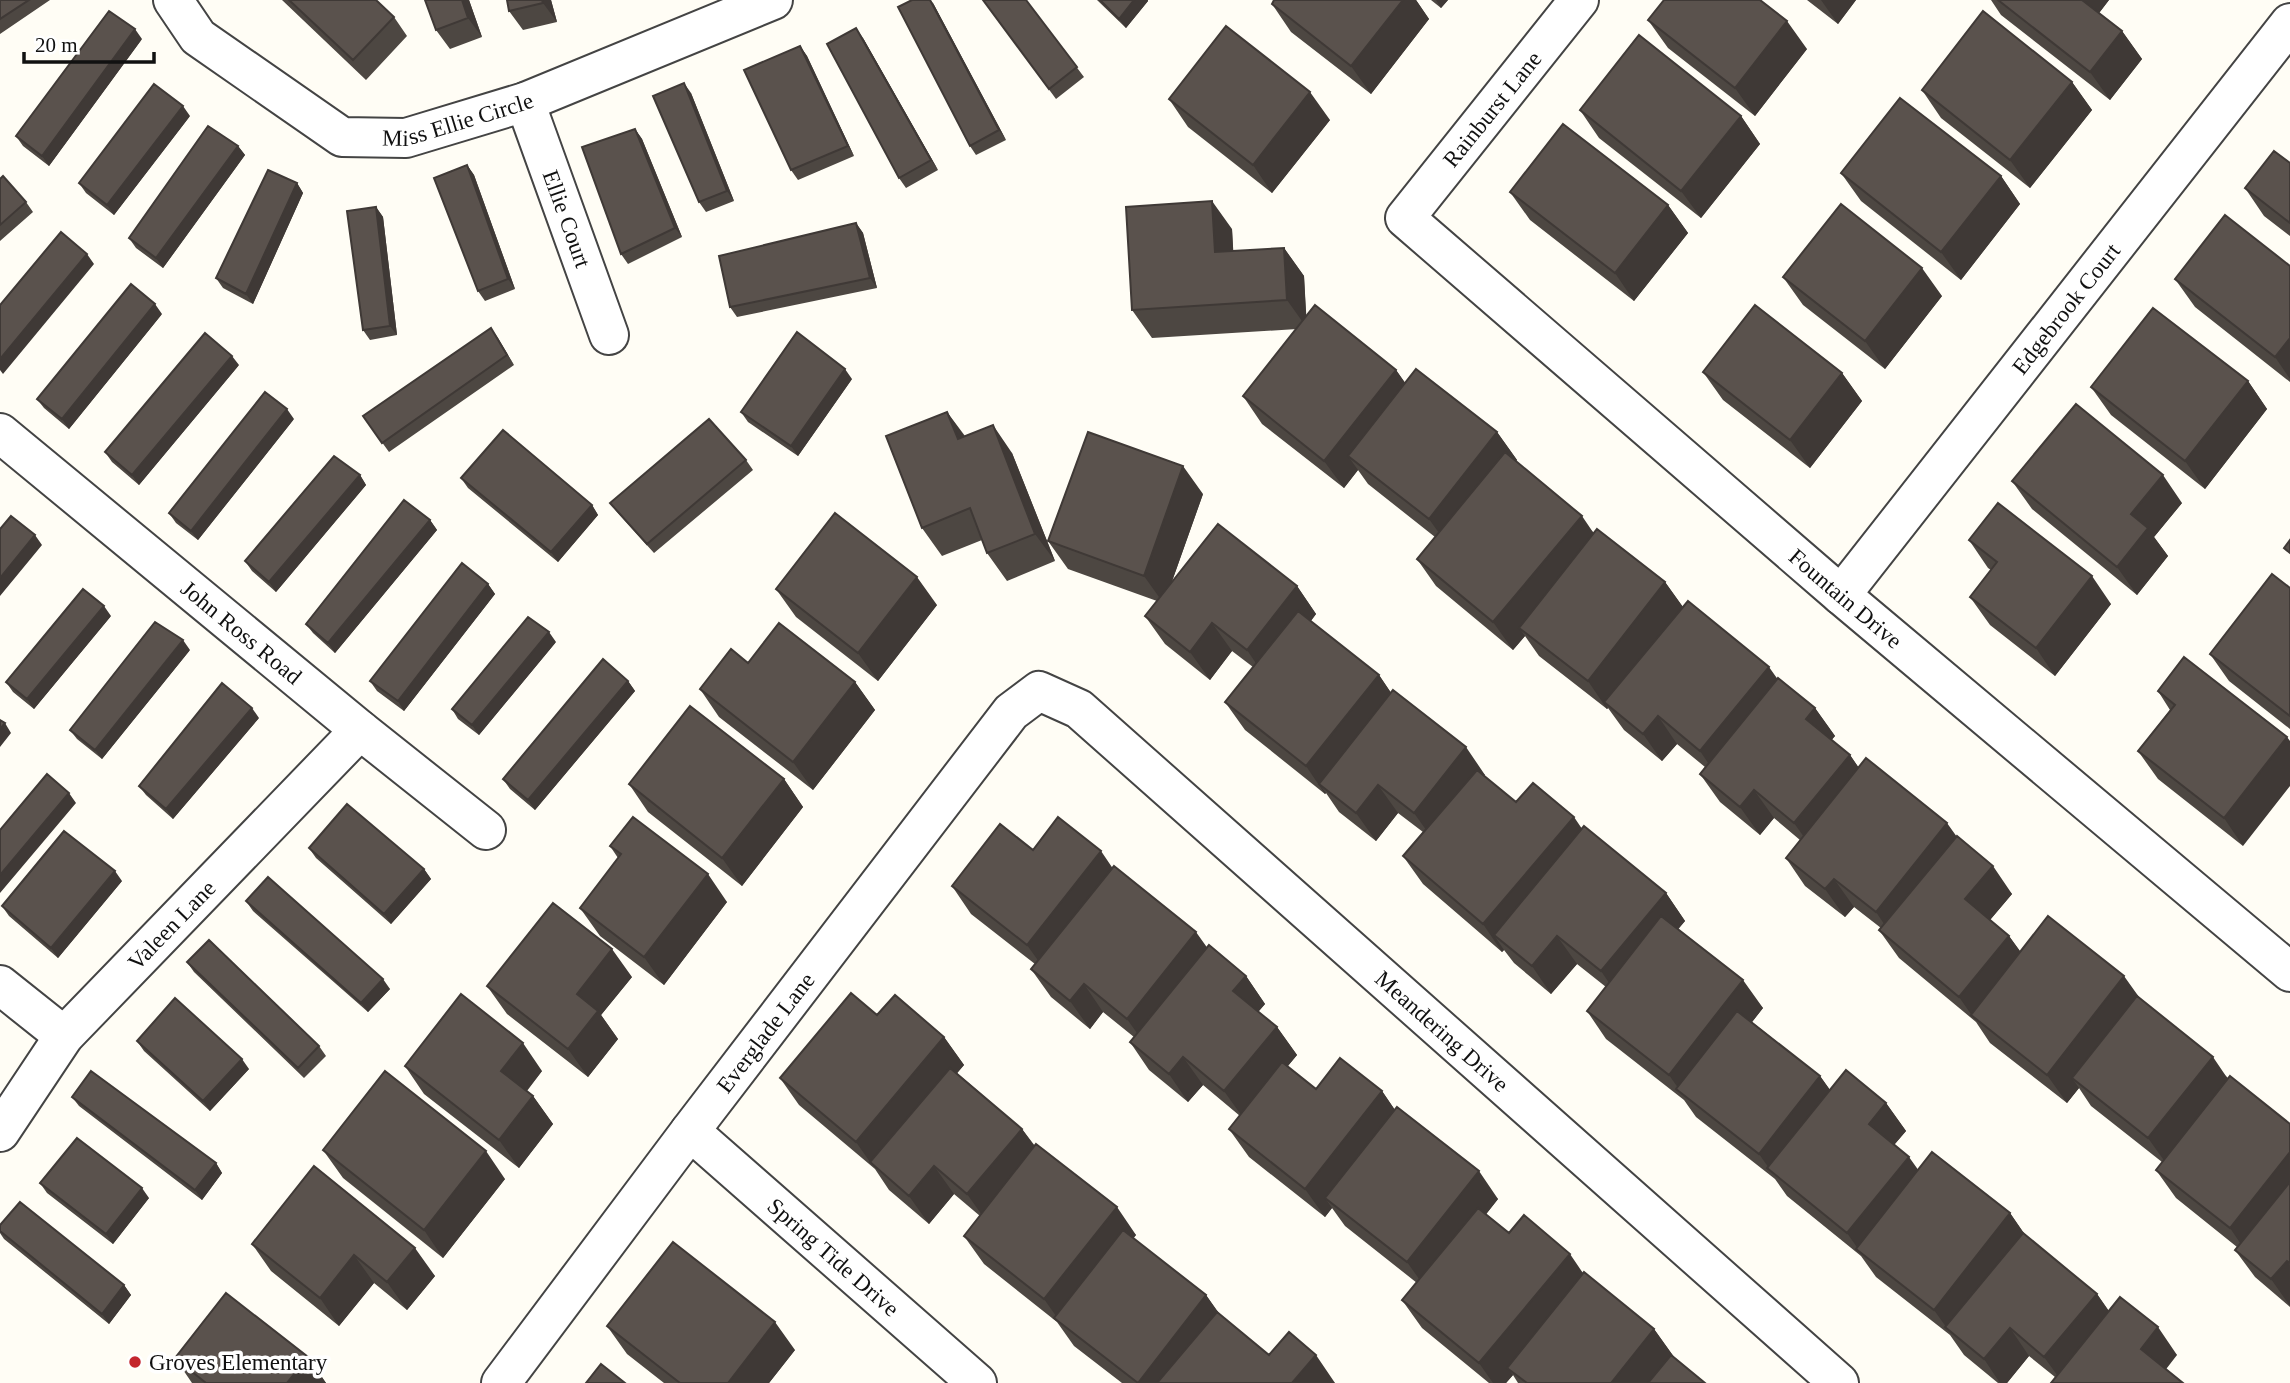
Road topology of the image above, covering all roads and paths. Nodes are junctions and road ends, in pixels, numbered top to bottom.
1 (173, 0) edge
2 (773, 0) edge
3 (1578, 0) edge
4 (2290, 23) edge
5 (525, 102) junction
6 (1405, 218) joint
7 (609, 335) dead end
8 (0, 433) edge
9 (1841, 595) junction
10 (1038, 691) joint
11 (360, 730) junction
12 (486, 830) dead end
13 (2285, 957) edge
14 (0, 985) edge
15 (64, 1036) junction
16 (690, 1131) junction
17 (0, 1132) edge
18 (500, 1383) edge
19 (977, 1383) edge
20 (1839, 1383) edge

1 - 5 street, Miss Ellie Circle
2 - 5 street, Miss Ellie Circle
3 - 6 street, Rainburst Lane
4 - 9 street, Edgebrook Court
5 - 7 street, Ellie Court
6 - 9 street, Fountain Drive
8 - 11 street, John Ross Road
9 - 13 street, Fountain Drive
10 - 16 street, Everglade Lane
10 - 20 street, Meandering Drive
11 - 12 street, John Ross Road
11 - 15 street, Valeen Lane
14 - 15 street
15 - 17 street, Valeen Lane
16 - 18 street, Everglade Lane
16 - 19 street, Spring Tide Drive

